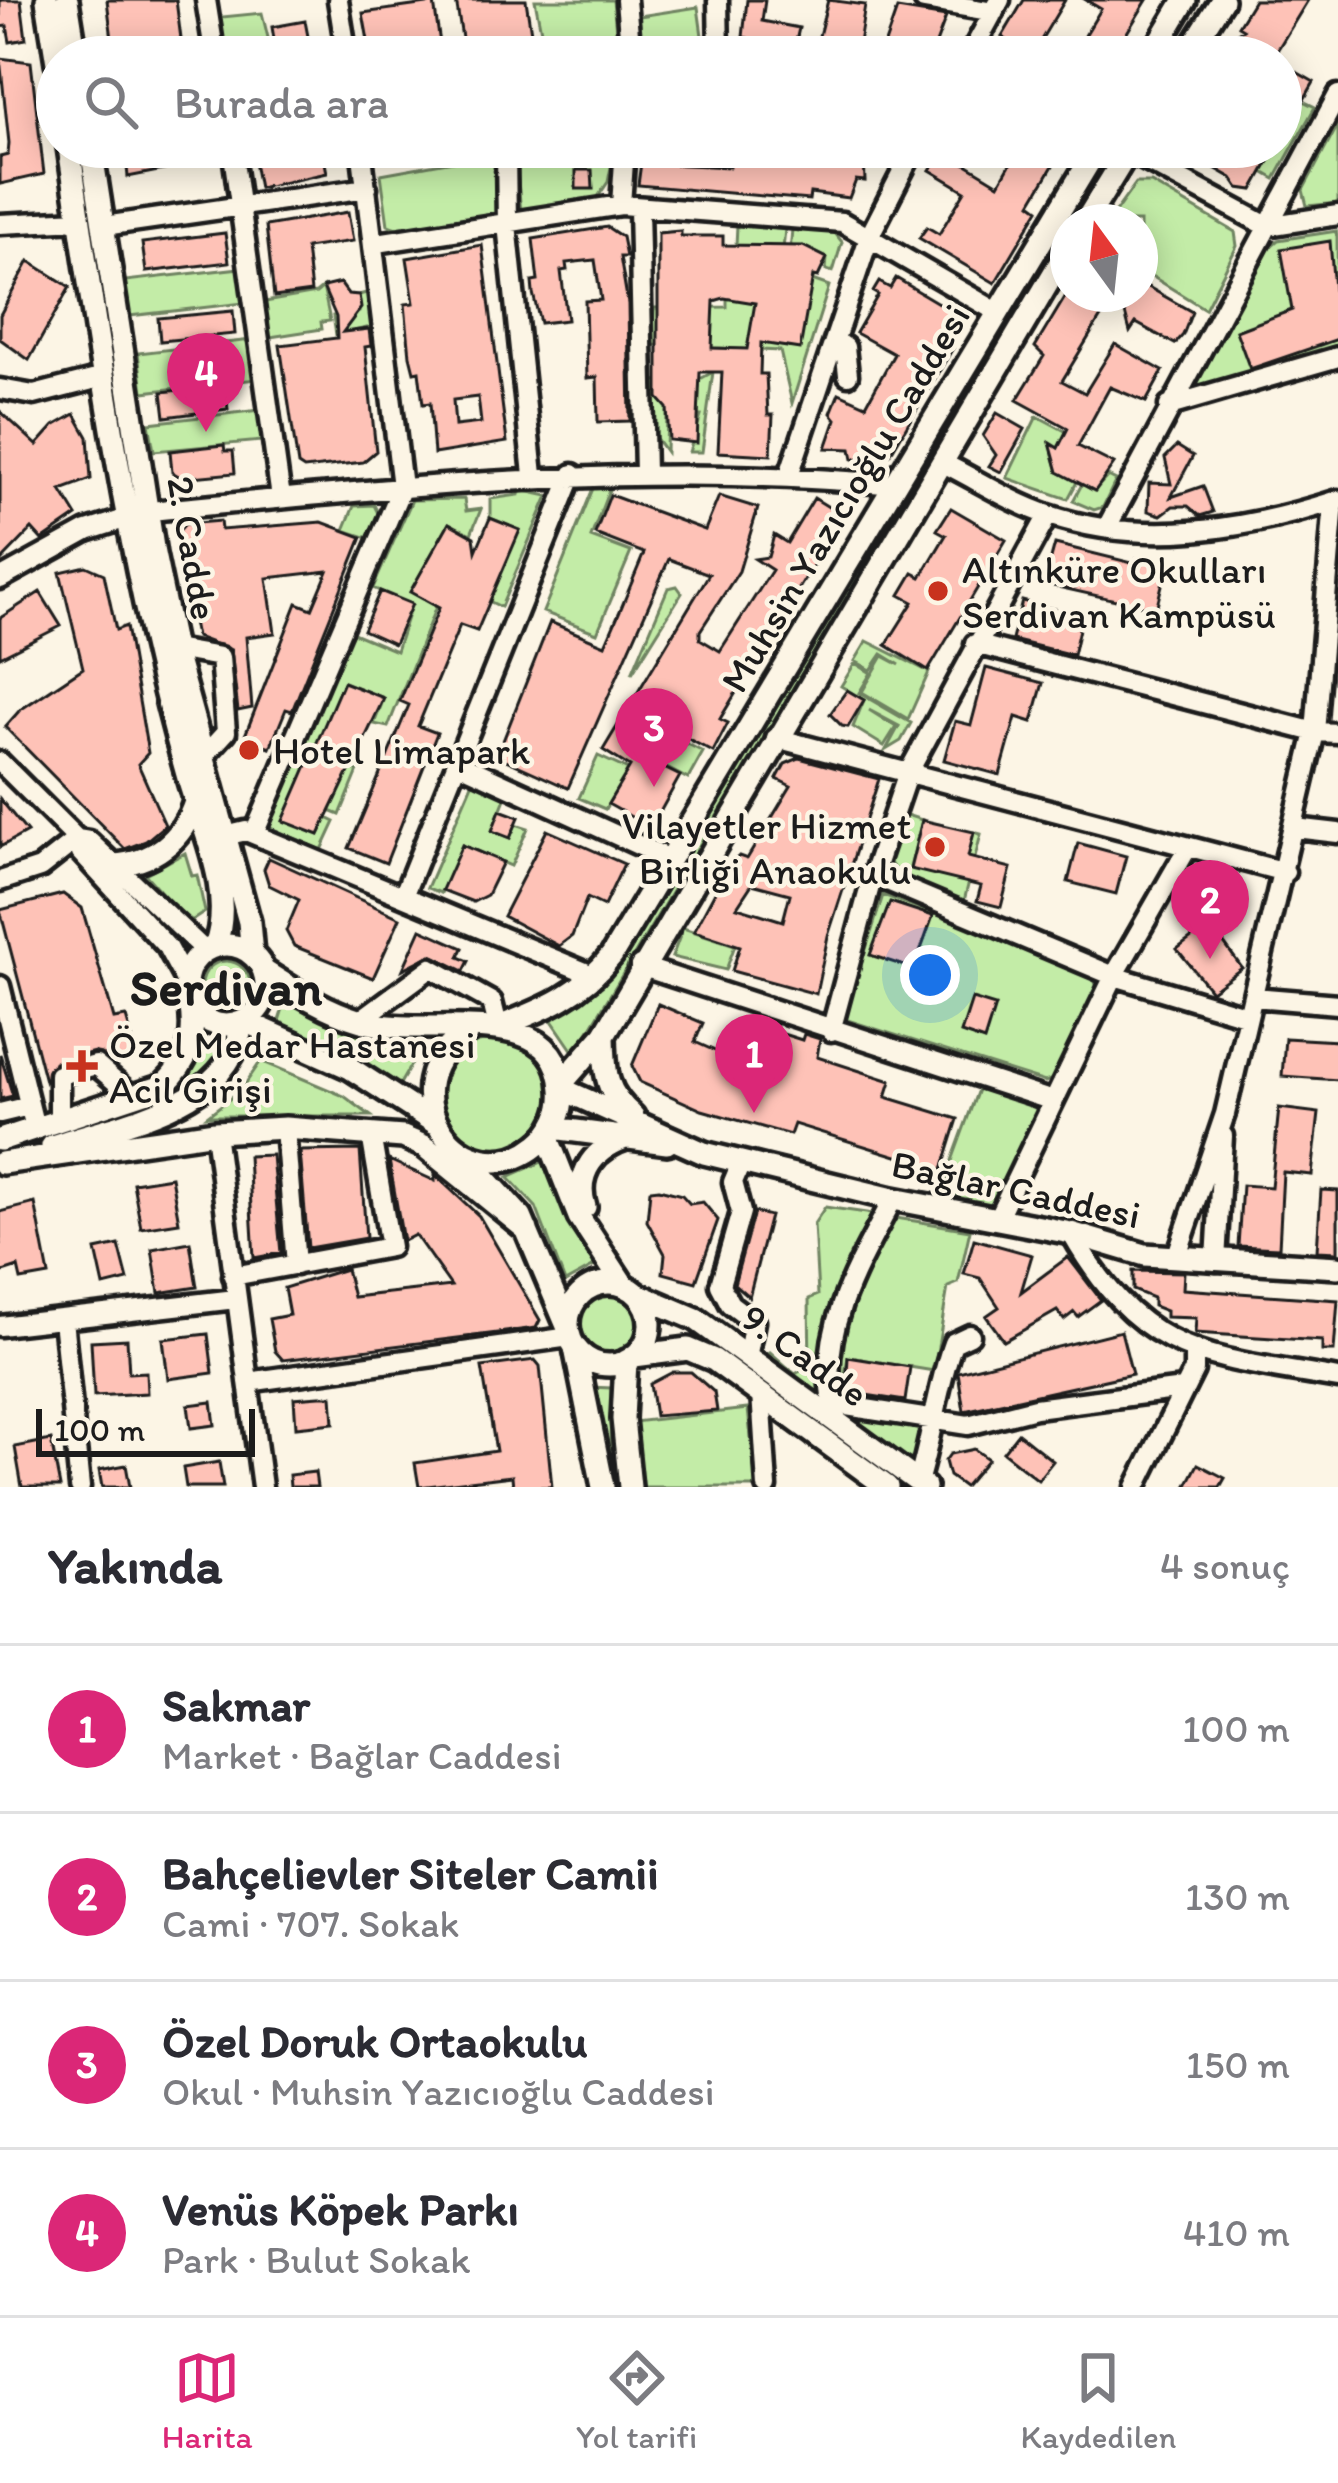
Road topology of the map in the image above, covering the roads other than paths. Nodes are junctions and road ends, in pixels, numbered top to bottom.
1 (47, 0) edge
2 (68, 0) edge
3 (206, 0) edge
4 (338, 0) edge
5 (626, 0) edge
6 (718, 0) edge
7 (924, 0) edge
8 (1185, 0) edge
9 (1222, 0) edge
10 (997, 6) edge
11 (53, 36) edge
12 (73, 36) edge
13 (212, 36) edge
14 (344, 36) edge
15 (629, 36) edge
16 (719, 36) edge
17 (981, 36) edge
18 (1164, 36) edge
19 (1199, 36) edge
20 (1338, 95) edge
21 (1302, 161) edge
22 (72, 168) edge
23 (94, 168) edge
24 (236, 168) edge
25 (365, 168) edge
26 (506, 168) edge
27 (627, 168) edge
28 (904, 168) edge
29 (1085, 168) edge
30 (1118, 168) edge
31 (1163, 168) edge
32 (1298, 168) edge
33 (368, 188) junction
34 (1096, 204) edge
35 (630, 207) junction
36 (244, 208) junction
37 (1338, 215) edge
38 (80, 220) junction
39 (0, 224) edge
40 (507, 224) junction
41 (104, 226) junction
42 (1267, 226) junction
43 (870, 235) junction
44 (376, 243) junction
45 (1050, 279) edge
46 (999, 313) junction
47 (835, 340) junction
48 (1338, 357) edge
49 (848, 375) dead end
50 (104, 377) junction
51 (0, 389) edge
52 (1169, 406) junction
53 (941, 462) junction
54 (645, 473) junction
55 (573, 474) junction
56 (533, 475) junction
57 (789, 475) junction
58 (896, 485) junction
59 (402, 487) junction
60 (281, 498) junction
61 (1336, 501) edge
62 (150, 511) junction
63 (125, 515) junction
64 (1048, 515) junction
65 (1107, 527) junction
66 (0, 579) edge
67 (1332, 605) edge
68 (975, 644) junction
69 (174, 649) junction
70 (1315, 732) junction
71 (1338, 733) edge
72 (776, 738) junction
73 (203, 757) junction
74 (0, 762) edge
75 (458, 763) junction
76 (907, 775) junction
77 (195, 801) junction
78 (1295, 828) junction
79 (1338, 832) edge
80 (254, 834) junction
81 (224, 836) junction
82 (77, 839) junction
83 (1188, 847) junction
84 (669, 859) junction
85 (113, 865) junction
86 (1286, 872) junction
87 (873, 874) junction
88 (0, 880) edge
89 (404, 894) junction
90 (210, 949) junction
91 (258, 962) junction
92 (640, 966) junction
93 (595, 976) junction
94 (1114, 976) junction
95 (0, 986) edge
96 (188, 992) junction
97 (1338, 1004) edge
98 (1251, 1007) junction
99 (243, 1021) junction
100 (358, 1021) junction
101 (499, 1026) junction
102 (469, 1031) junction
103 (831, 1031) junction
104 (604, 1034) junction
105 (562, 1086) junction
106 (133, 1097) junction
107 (1053, 1101) junction
108 (0, 1113) edge
109 (1225, 1114) junction
110 (32, 1117) junction
111 (59, 1120) junction
112 (435, 1123) junction
113 (285, 1128) junction
114 (634, 1129) junction
115 (214, 1132) junction
116 (550, 1132) junction
117 (371, 1134) junction
118 (461, 1151) junction
119 (1, 1155) edge
120 (741, 1163) junction
121 (893, 1199) junction
122 (997, 1219) junction
123 (526, 1230) junction
124 (1071, 1233) junction
125 (596, 1242) junction
126 (1176, 1258) junction
127 (1216, 1261) junction
128 (296, 1265) junction
129 (1338, 1267) edge
130 (233, 1276) junction
131 (630, 1290) junction
132 (236, 1299) junction
133 (63, 1319) junction
134 (0, 1325) edge
135 (970, 1335) dead end
136 (570, 1337) junction
137 (1194, 1353) junction
138 (630, 1358) junction
139 (747, 1358) junction
140 (1338, 1379) edge
141 (248, 1382) junction
142 (1183, 1389) junction
143 (761, 1393) junction
144 (937, 1422) junction
145 (921, 1485) edge
146 (80, 1487) edge
147 (262, 1487) edge
148 (604, 1487) edge
149 (630, 1487) edge
150 (767, 1487) edge
151 (887, 1487) edge
152 (1136, 1487) edge

1 - 11 main road
2 - 12 main road
3 - 13 street
4 - 14 street
5 - 15 street
6 - 16 street
7 - 10 street
8 - 18 main road
9 - 19 main road
10 - 17 street
20 - 21 street
22 - 38 main road, 2. Cadde
23 - 41 main road, 2. Cadde
24 - 36 street
25 - 33 street
26 - 40 street
27 - 35 street
28 - 43 street
29 - 46 main road, Muhsin Yazıcıoğlu Caddesi
30 - 34 main road
31 - 42 street
32 - 42 street
33 - 36 street
33 - 44 street
35 - 40 street
35 - 43 street
35 - 54 street
36 - 41 street
36 - 60 street
37 - 42 street
38 - 39 street
38 - 50 main road, 2. Cadde
40 - 44 street
40 - 56 street
41 - 62 main road, 2. Cadde
42 - 52 street
43 - 46 street
43 - 47 street
44 - 59 street
45 - 53 main road, Muhsin Yazıcıoğlu Caddesi
46 - 58 main road, Muhsin Yazıcıoğlu Caddesi
47 - 49 street
47 - 57 street
48 - 52 street
50 - 51 street
50 - 63 main road, 2. Cadde
52 - 65 street
53 - 64 street
53 - 72 main road, Muhsin Yazıcıoğlu Caddesi
54 - 55 street
54 - 57 street
55 - 56 street
55 - 75 street
56 - 59 street
57 - 58 street
58 - 84 main road, Muhsin Yazıcıoğlu Caddesi
59 - 60 street
59 - 80 street
60 - 62 street
61 - 65 street
61 - 67 street
62 - 63 street
62 - 69 main road, 2. Cadde
63 - 66 street
63 - 77 main road, 2. Cadde
64 - 65 street
64 - 68 street
67 - 70 street
68 - 70 street
68 - 76 street
69 - 73 main road, 2. Cadde
69 - 73 street
70 - 71 street
70 - 78 street
72 - 76 street
72 - 92 main road, Muhsin Yazıcıoğlu Caddesi
73 - 81 main road, 2. Cadde
74 - 82 street
75 - 84 street
75 - 89 street
76 - 83 street
76 - 87 street
77 - 85 main road
77 - 90 main road, 2. Cadde
78 - 79 street
78 - 86 street
80 - 81 street
80 - 89 street
81 - 91 main road, 2. Cadde
82 - 85 street
82 - 88 street
82 - 96 street
83 - 86 street
83 - 94 street
84 - 93 main road, Muhsin Yazıcıoğlu Caddesi
85 - 90 street
86 - 98 street
87 - 94 street
87 - 103 street
89 - 93 street
90 - 91 main road
90 - 96 main road
91 - 99 main road
91 - 100 main road
92 - 103 street
92 - 104 main road, Muhsin Yazıcıoğlu Caddesi
93 - 101 main road, Muhsin Yazıcıoğlu Caddesi
94 - 98 street
94 - 107 street
95 - 110 street
96 - 99 main road
96 - 106 main road
97 - 98 street
98 - 109 street
99 - 112 main road
99 - 119 main road
100 - 101 street
100 - 102 main road
101 - 102 main road
101 - 105 main road
102 - 112 main road
103 - 107 street
104 - 105 main road, Muhsin Yazıcıoğlu Caddesi
104 - 114 main road
105 - 114 main road, Bağlar Caddesi
105 - 116 main road
106 - 111 main road
106 - 111 street
107 - 122 street
108 - 110 street
109 - 126 street
109 - 127 street
110 - 111 main road
110 - 119 main road
112 - 118 main road
113 - 115 main road
113 - 117 main road
113 - 128 street
114 - 116 main road
114 - 120 main road, Bağlar Caddesi
114 - 125 main road
115 - 119 main road
115 - 130 street
116 - 118 main road
116 - 125 main road
117 - 123 main road
117 - 128 street
118 - 123 main road
120 - 121 main road, Bağlar Caddesi
120 - 139 street
121 - 122 main road, Bağlar Caddesi
121 - 144 street
122 - 124 main road, Bağlar Caddesi
123 - 136 main road
124 - 126 main road, Bağlar Caddesi
124 - 137 street
125 - 131 main road
126 - 127 main road, Bağlar Caddesi
127 - 129 main road, Bağlar Caddesi
128 - 130 street
130 - 132 street
131 - 136 main road
131 - 138 main road
131 - 139 main road, 9. Cadde
132 - 133 street
132 - 141 street
133 - 134 street
133 - 146 street
135 - 144 street
136 - 138 main road
136 - 141 street
136 - 148 main road
137 - 140 street
137 - 142 street
138 - 143 main road, 9. Cadde
138 - 149 main road
139 - 145 main road, 9. Cadde
141 - 147 street
142 - 144 street
142 - 152 street
143 - 150 street
143 - 151 main road, 9. Cadde
144 - 145 street

